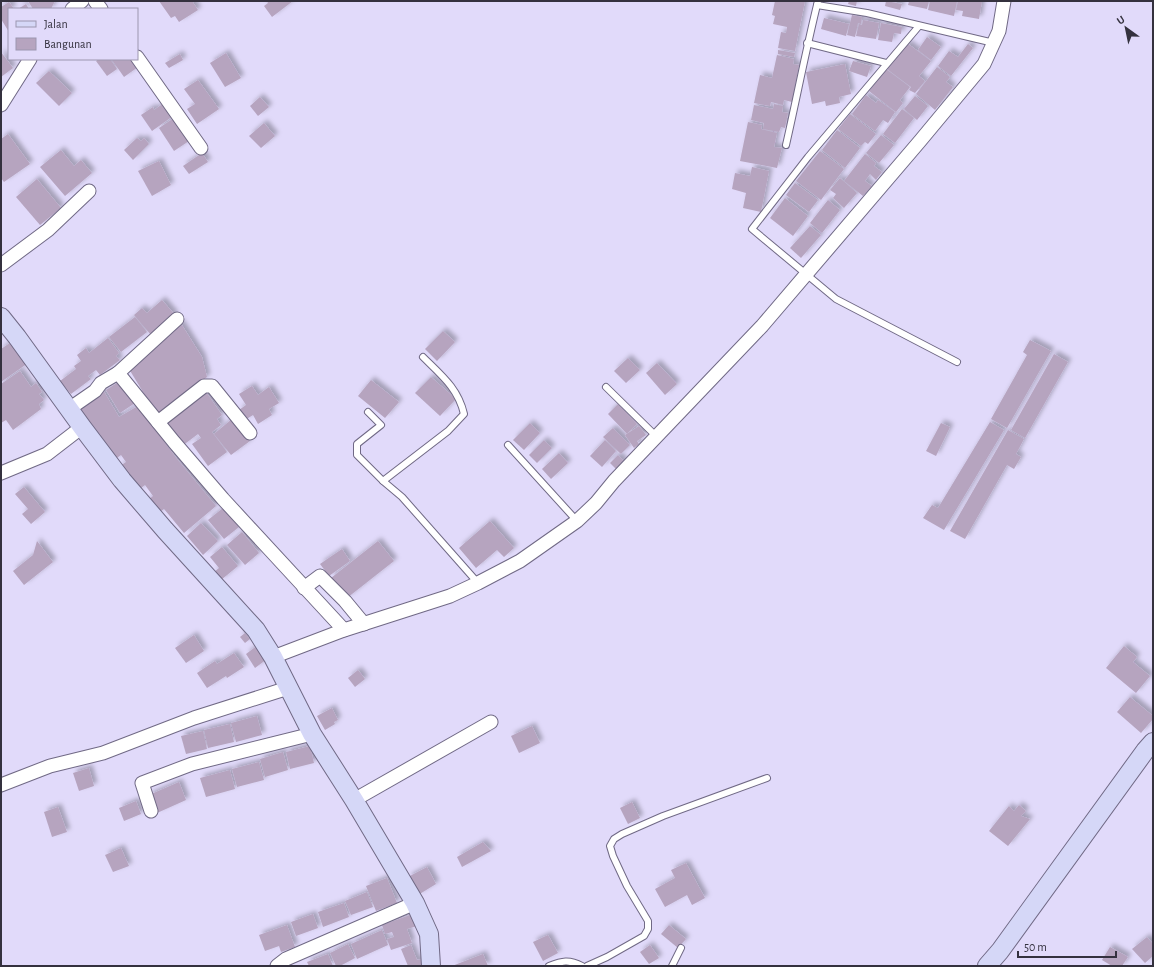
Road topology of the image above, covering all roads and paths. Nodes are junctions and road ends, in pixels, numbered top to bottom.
1 (82, 1) edge
2 (1004, 1) edge
3 (817, 3) edge
4 (73, 8) edge
5 (919, 26) junction
6 (994, 43) junction
7 (807, 44) junction
8 (138, 58) edge
9 (29, 60) edge
10 (886, 63) junction
11 (1, 105) edge
12 (786, 145) dead end
13 (201, 148) dead end
14 (89, 190) dead end
15 (1, 265) edge
16 (808, 274) junction
17 (1, 317) edge
18 (177, 319) dead end
19 (423, 357) dead end
20 (957, 362) dead end
21 (118, 373) junction
22 (606, 387) dead end
23 (69, 409) junction
24 (368, 412) dead end
25 (158, 422) junction
26 (82, 427) junction
27 (250, 433) dead end
28 (657, 437) junction
29 (508, 445) dead end
30 (1, 473) edge
31 (383, 482) junction
32 (577, 521) junction
33 (478, 583) junction
34 (304, 588) junction
35 (364, 624) junction
36 (344, 630) junction
37 (273, 657) junction
38 (288, 688) junction
39 (491, 722) dead end
40 (312, 734) junction
41 (1150, 750) edge
42 (767, 778) dead end
43 (1, 785) edge
44 (354, 800) junction
45 (151, 811) dead end
46 (415, 903) junction
47 (681, 948) dead end
48 (277, 966) edge
49 (431, 966) edge
50 (548, 966) edge
51 (582, 966) edge
52 (587, 966) edge
53 (672, 966) edge
54 (987, 966) edge

1 - 4 street
2 - 6 street
3 - 5 lane
3 - 7 lane
5 - 6 lane
5 - 10 lane
6 - 16 street
7 - 10 lane
7 - 12 lane
8 - 13 street
9 - 11 street
10 - 16 lane
14 - 15 street
16 - 20 lane
16 - 28 street
17 - 23 street
18 - 21 street
19 - 31 lane
21 - 23 street
21 - 25 street
22 - 28 lane
23 - 26 street
24 - 31 lane
25 - 27 street
25 - 34 street
26 - 30 street
26 - 37 street
28 - 32 street
29 - 32 lane
31 - 33 lane
32 - 33 street
33 - 35 street
34 - 35 street
34 - 36 street
35 - 36 street
36 - 37 street
37 - 38 street
38 - 40 street
38 - 43 street
39 - 44 street
40 - 44 street
40 - 45 street
41 - 54 street
42 - 52 lane
44 - 46 street
46 - 48 street
46 - 49 street
47 - 53 lane
50 - 51 lane

